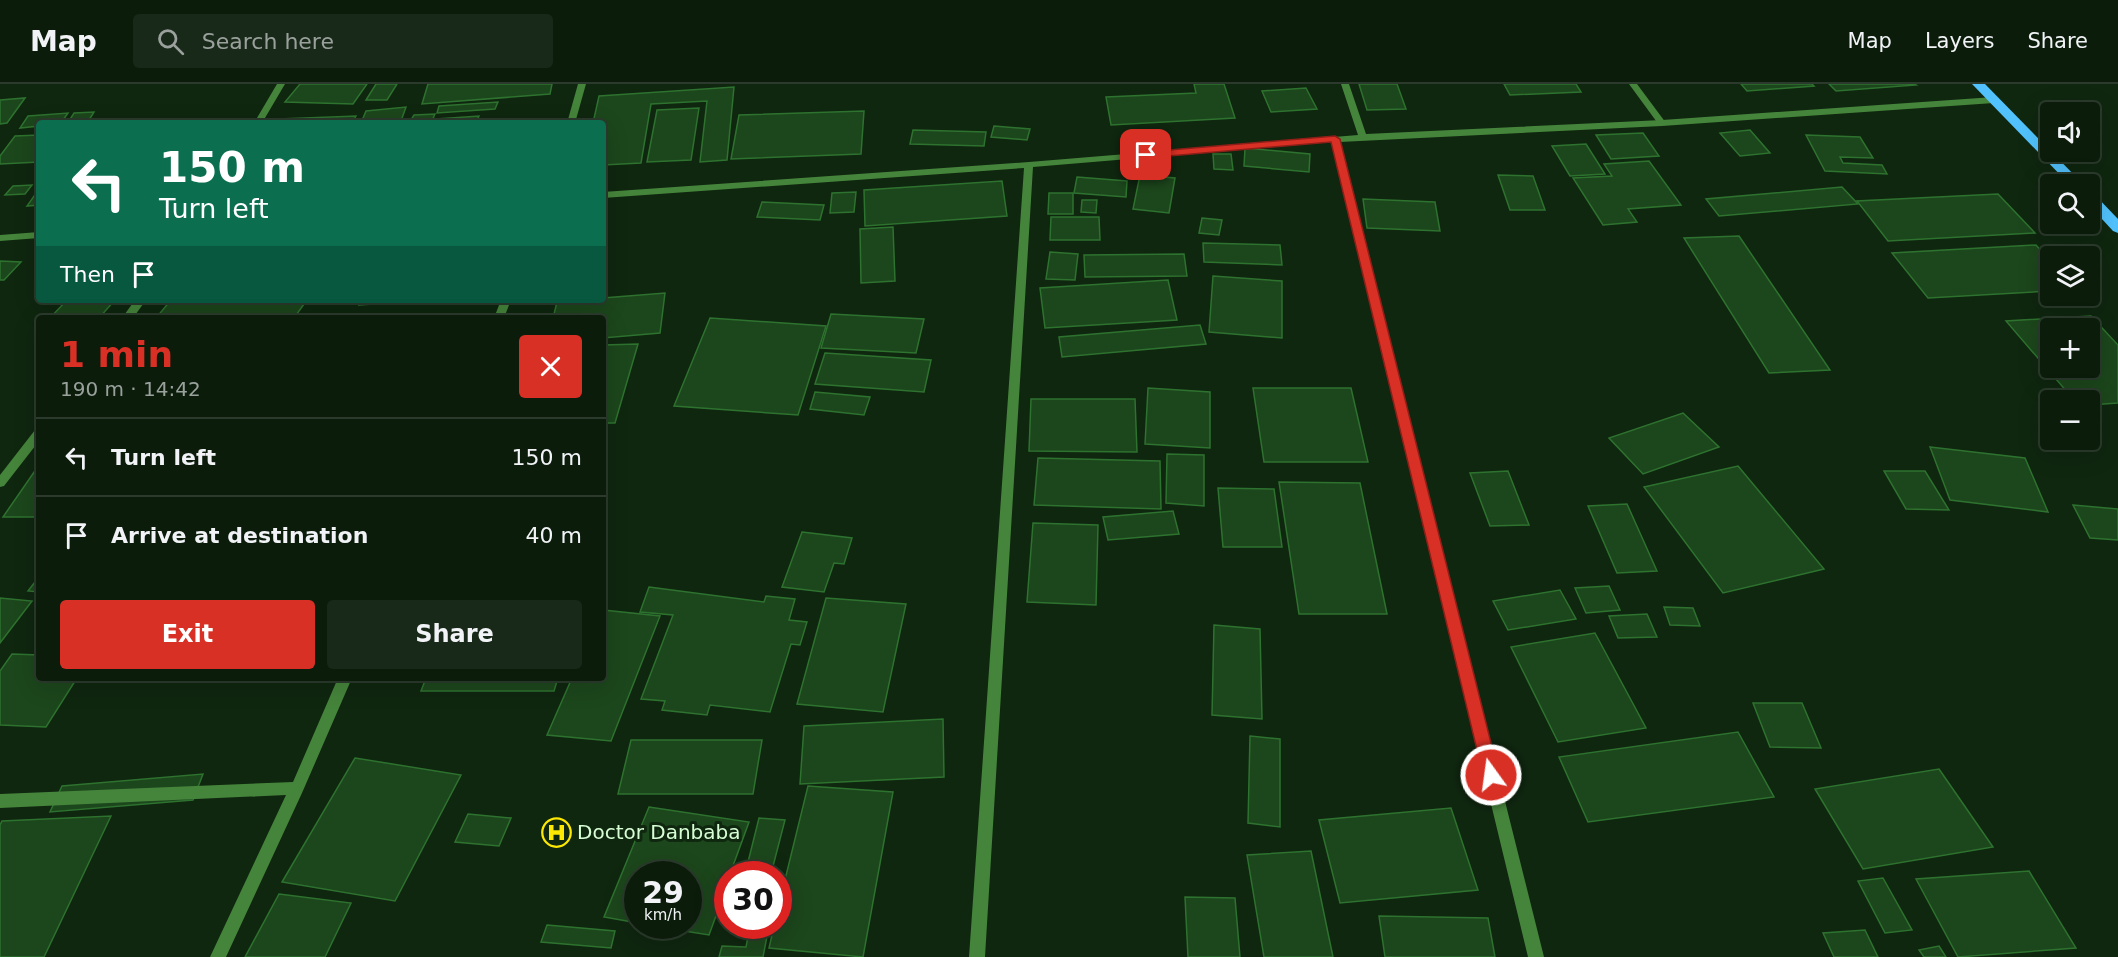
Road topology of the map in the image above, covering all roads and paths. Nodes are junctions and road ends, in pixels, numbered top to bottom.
1 (280, 84) edge
2 (582, 84) edge
3 (1345, 84) edge
4 (1633, 84) edge
5 (1978, 84) edge
6 (1994, 100) junction
7 (260, 120) edge
8 (572, 120) edge
9 (1662, 123) junction
10 (1363, 136) junction
11 (1335, 139) junction
12 (1029, 165) junction
13 (2066, 174) edge
14 (606, 195) edge
15 (2100, 209) edge
16 (2118, 228) edge
17 (36, 235) edge
18 (0, 238) edge
19 (139, 303) edge
20 (129, 315) edge
21 (36, 437) edge
22 (0, 483) edge
23 (344, 681) edge
24 (297, 788) junction
25 (0, 801) edge
26 (218, 957) edge
27 (977, 957) edge
28 (1536, 957) edge

1 - 7 street
2 - 8 street
3 - 10 street
4 - 9 street
5 - 6 highway
6 - 9 street
6 - 13 highway
9 - 10 street
10 - 11 street
11 - 12 street
11 - 28 street
12 - 14 street
12 - 27 street
15 - 16 highway
17 - 18 street
19 - 20 street
21 - 22 street
23 - 24 street
24 - 25 street
24 - 26 street

